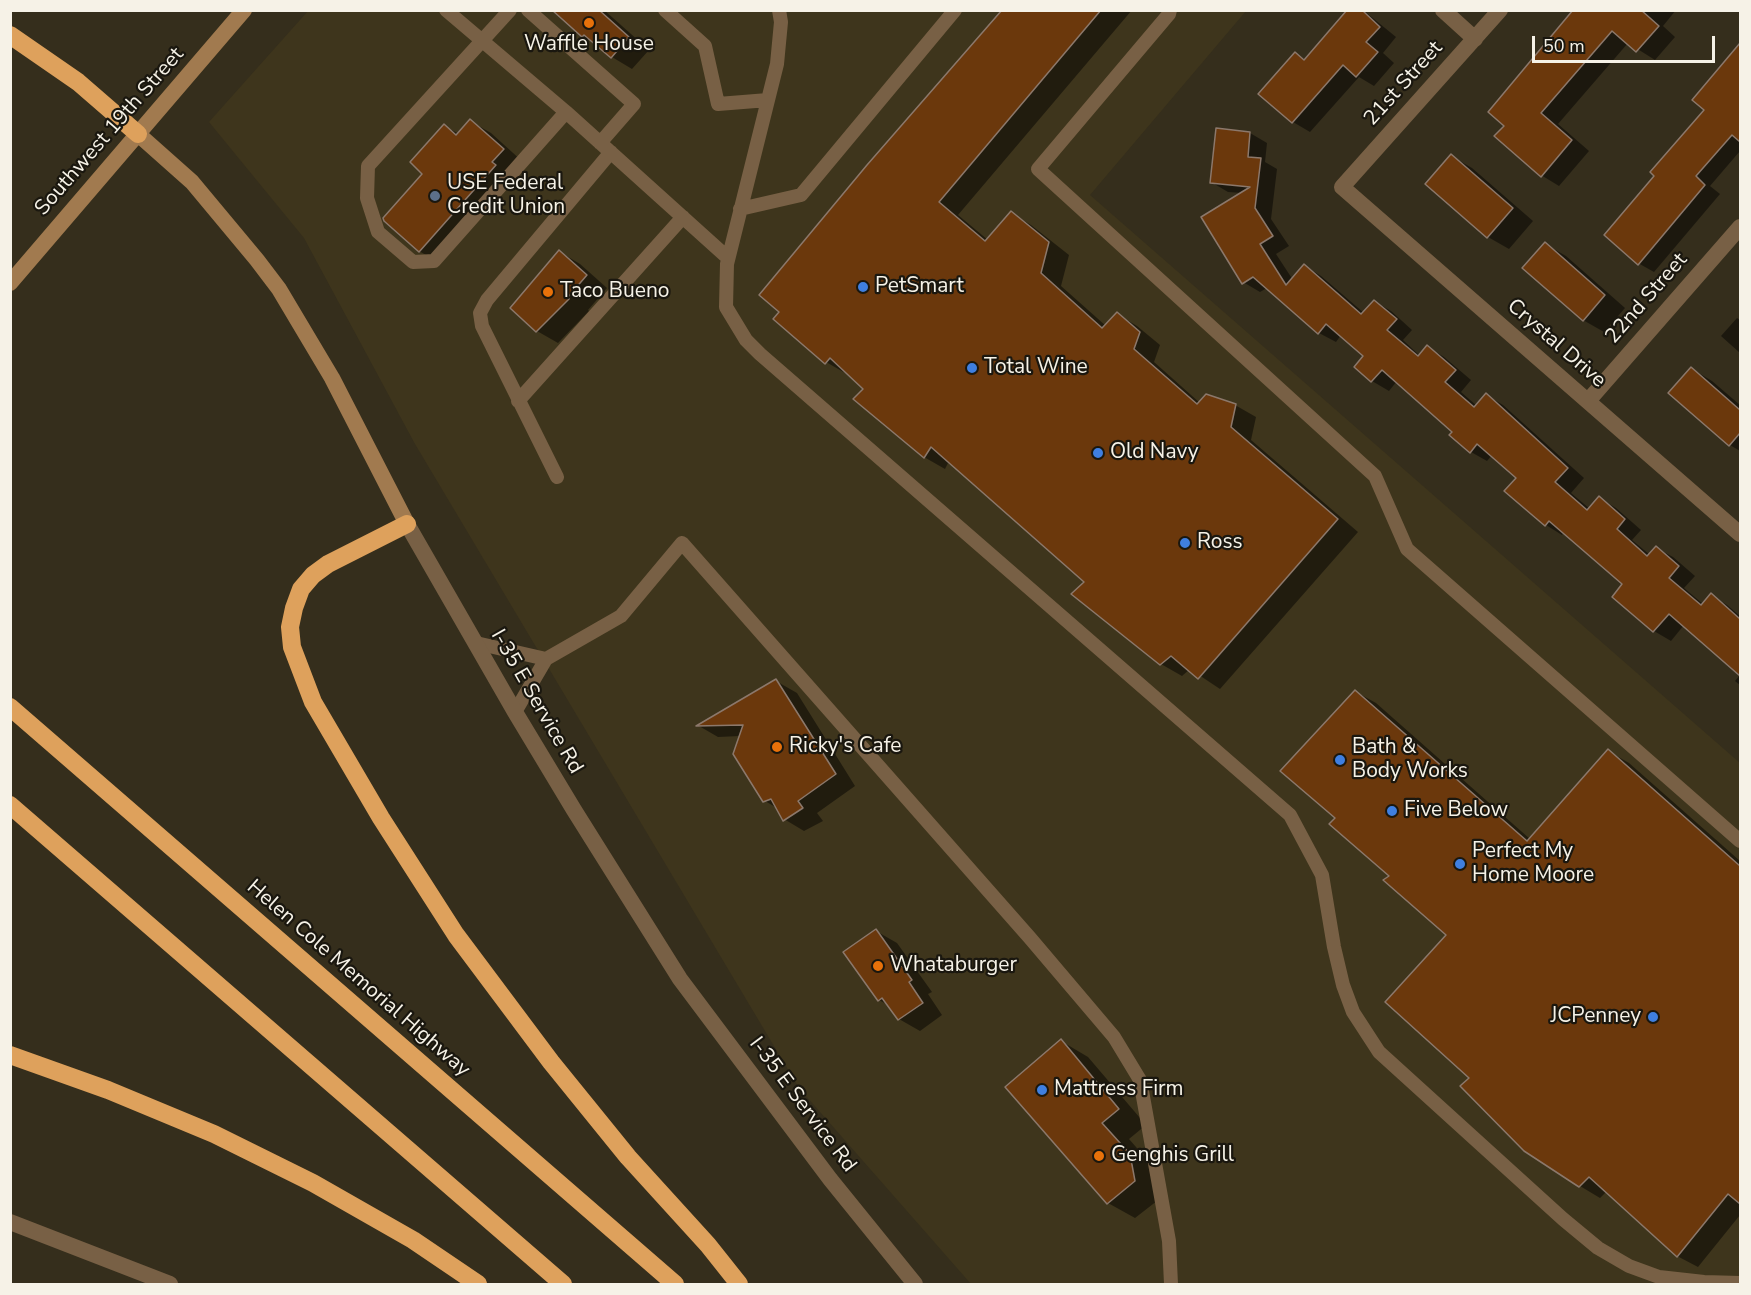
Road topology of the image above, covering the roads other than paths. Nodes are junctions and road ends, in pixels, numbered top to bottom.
1 (244, 10) edge
2 (446, 10) edge
3 (510, 10) edge
4 (528, 10) edge
5 (665, 10) edge
6 (779, 10) edge
7 (955, 10) edge
8 (1170, 10) edge
9 (1443, 10) edge
10 (1500, 10) edge
11 (10, 34) edge
12 (1475, 39) junction
13 (481, 41) junction
14 (768, 100) junction
15 (566, 112) junction
16 (138, 134) junction
17 (606, 147) junction
18 (1342, 187) joint
19 (740, 209) junction
20 (683, 217) junction
21 (1740, 226) edge
22 (728, 258) junction
23 (10, 283) edge
24 (518, 401) junction
25 (1588, 401) junction
26 (556, 477) dead end
27 (407, 524) junction
28 (1740, 534) edge
29 (476, 644) junction
30 (546, 659) junction
31 (10, 707) edge
32 (515, 712) junction
33 (10, 805) edge
34 (1740, 842) edge
35 (10, 1055) edge
36 (10, 1222) edge
37 (1740, 1283) edge
38 (170, 1284) edge
39 (478, 1284) edge
40 (563, 1284) edge
41 (675, 1284) edge
42 (739, 1284) edge
43 (915, 1284) edge
44 (1171, 1284) edge

1 - 16 main road, Southwest 19th Street
2 - 13 lane
3 - 13 lane
4 - 17 lane
5 - 14 lane
6 - 14 lane
7 - 19 lane
8 - 34 lane
9 - 12 street
10 - 12 street, 21st Street
11 - 16 highway
12 - 18 street, 21st Street
13 - 15 lane
13 - 15 lane
14 - 19 lane
15 - 17 lane
16 - 23 main road, Southwest 19th Street
16 - 27 main road, I-35 E Service Rd
17 - 20 lane
17 - 24 lane
18 - 25 street, Crystal Drive
19 - 22 lane
20 - 22 lane
20 - 24 lane
21 - 25 street, 22nd Street
22 - 37 lane
24 - 26 lane
25 - 28 street, Crystal Drive
27 - 29 street, I-35 E Service Rd
27 - 42 highway
29 - 30 lane
29 - 32 street, I-35 E Service Rd
30 - 32 lane
30 - 44 lane
31 - 41 highway, Helen Cole Memorial Highway
32 - 43 street, I-35 E Service Rd
33 - 40 highway
35 - 39 highway
36 - 38 street

